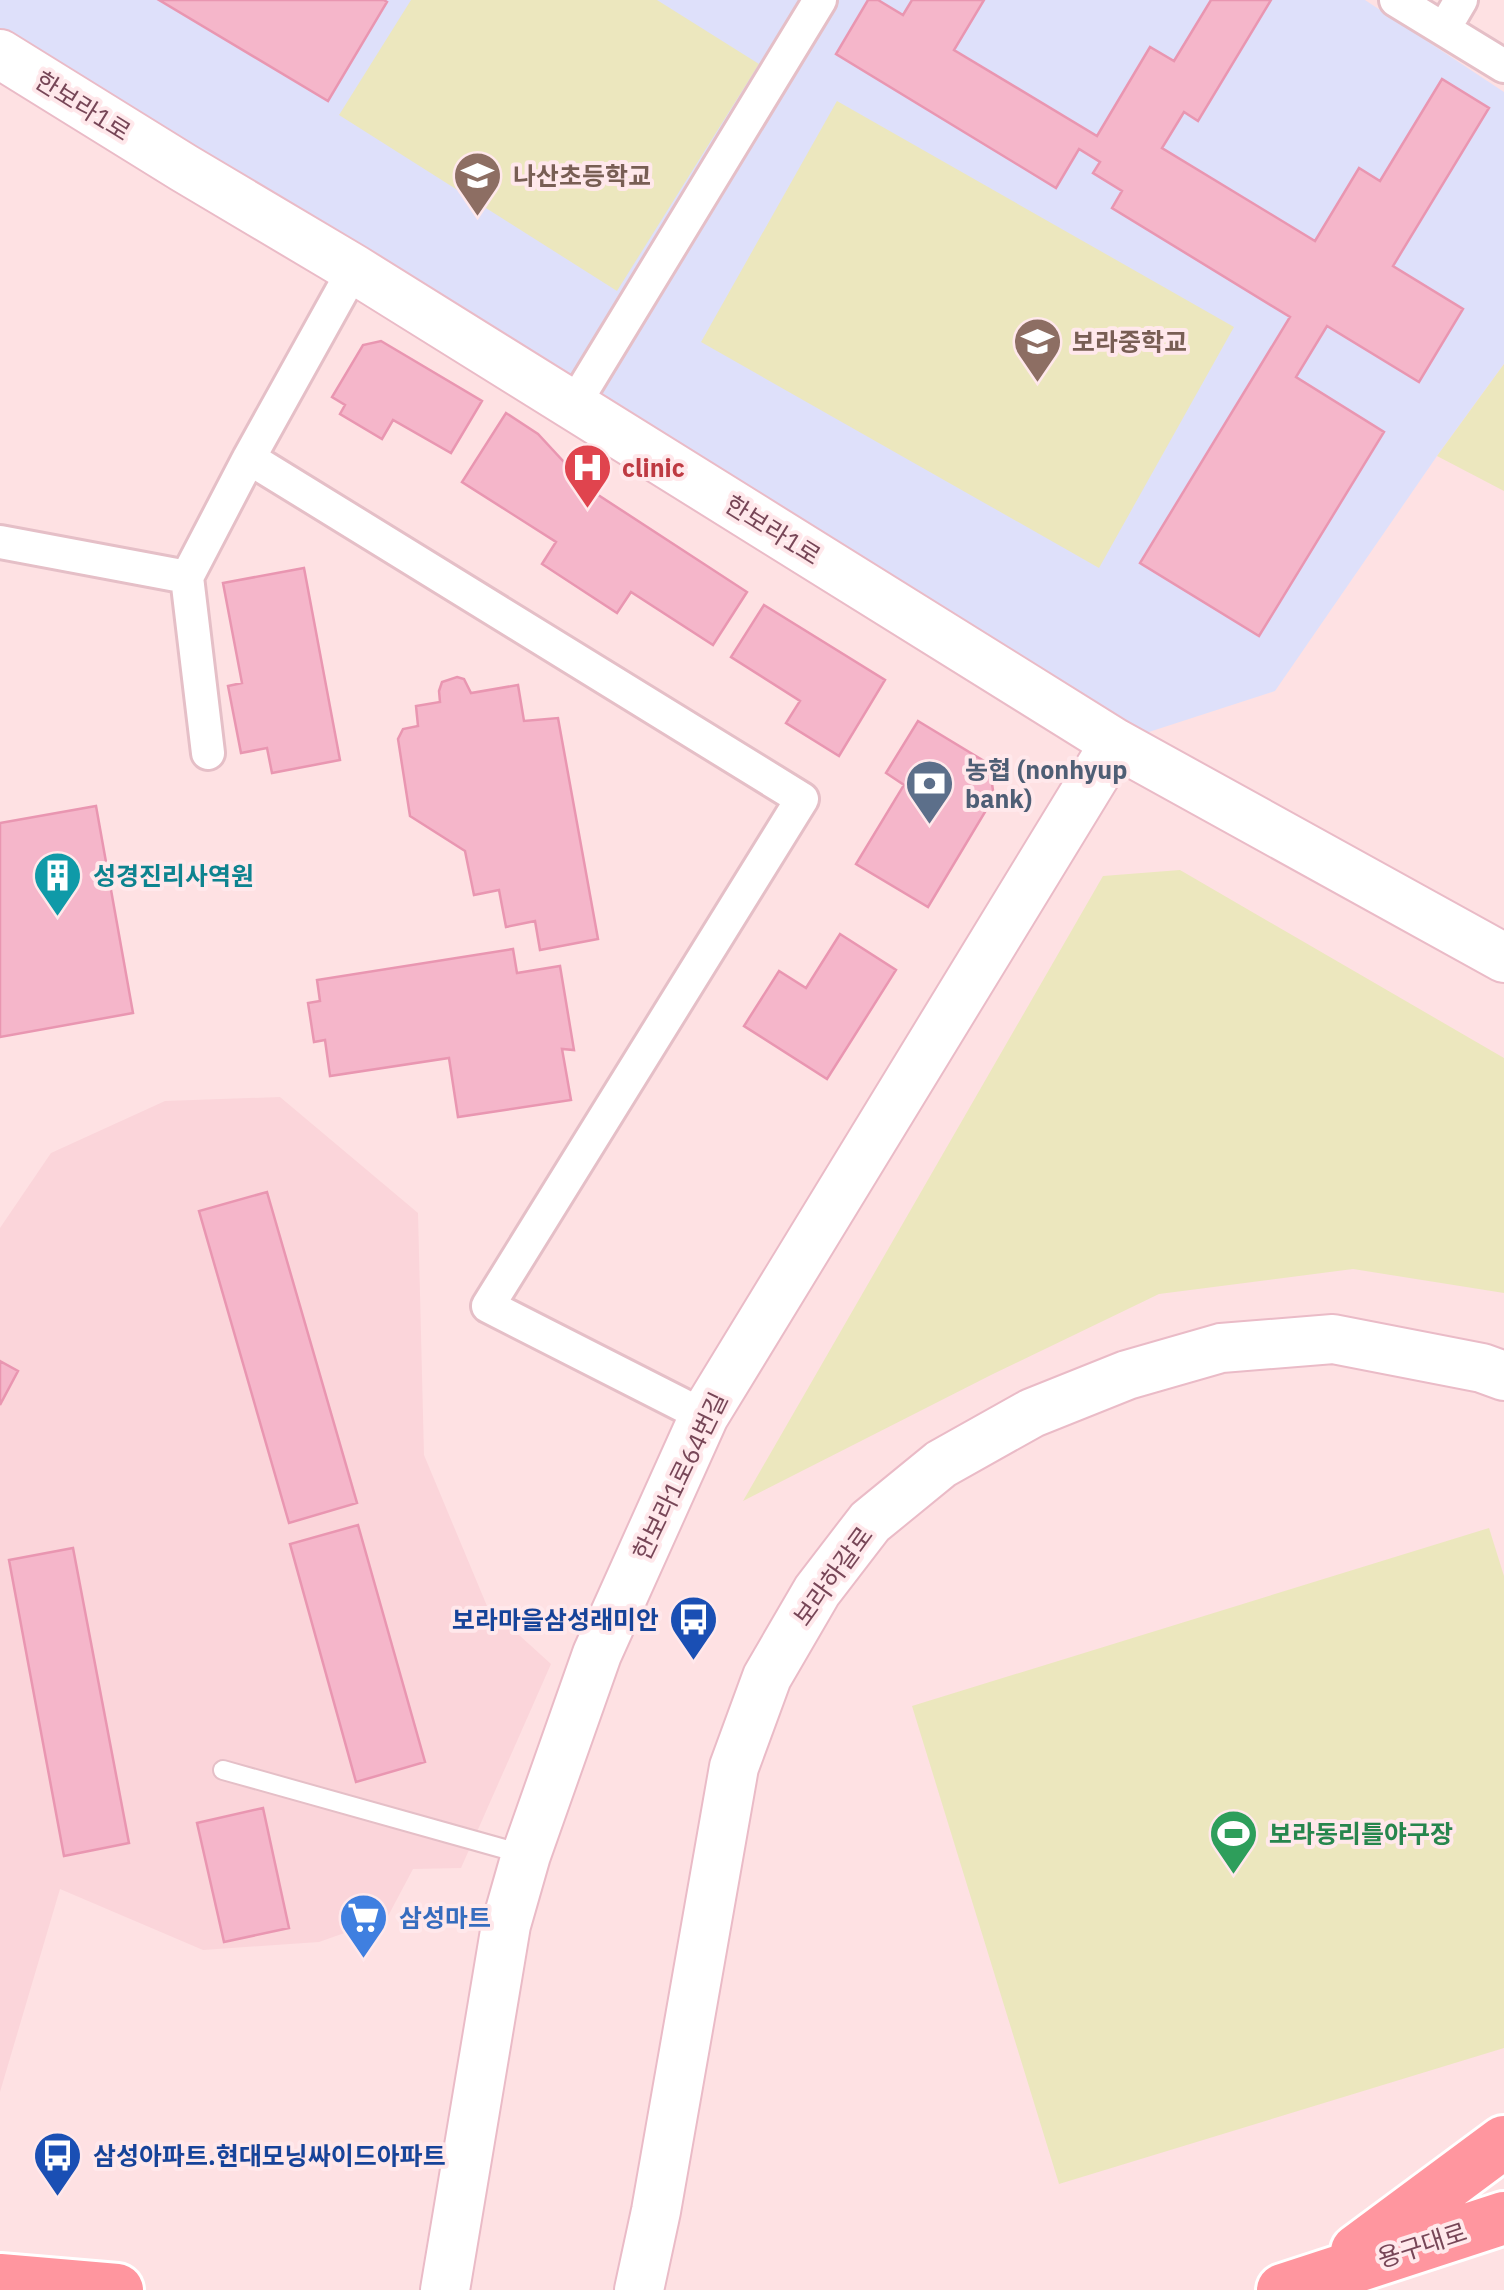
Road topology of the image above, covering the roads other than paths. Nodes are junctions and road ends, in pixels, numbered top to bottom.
1 (820, 0) edge
2 (1396, 0) edge
3 (1462, 0) edge
4 (1444, 29) junction
5 (0, 54) edge
6 (1504, 66) edge
7 (354, 269) junction
8 (573, 406) junction
9 (249, 458) junction
10 (0, 542) edge
11 (187, 577) junction
12 (1115, 743) junction
13 (208, 753) dead end
14 (1504, 958) edge
15 (1504, 1376) edge
16 (704, 1416) junction
17 (223, 1770) dead end
18 (526, 1855) junction
19 (1504, 2142) edge
20 (1504, 2218) edge
21 (0, 2280) edge
22 (1301, 2285) edge
23 (117, 2290) edge
24 (446, 2290) edge
25 (639, 2290) edge

1 - 8 street
2 - 4 street
3 - 4 street
4 - 6 street
5 - 7 street, 한보라1로
7 - 8 street, 한보라1로
7 - 9 street
8 - 12 street, 한보라1로
9 - 11 street
9 - 16 street
10 - 11 street
11 - 13 street
12 - 14 street, 한보라1로
12 - 16 street, 한보라1로64번길
15 - 25 street, 보라하갈로
16 - 18 street, 한보라1로64번길
17 - 18 lane
18 - 24 street, 한보라1로64번길
19 - 22 main road
20 - 22 main road, 용구대로
21 - 23 main road

